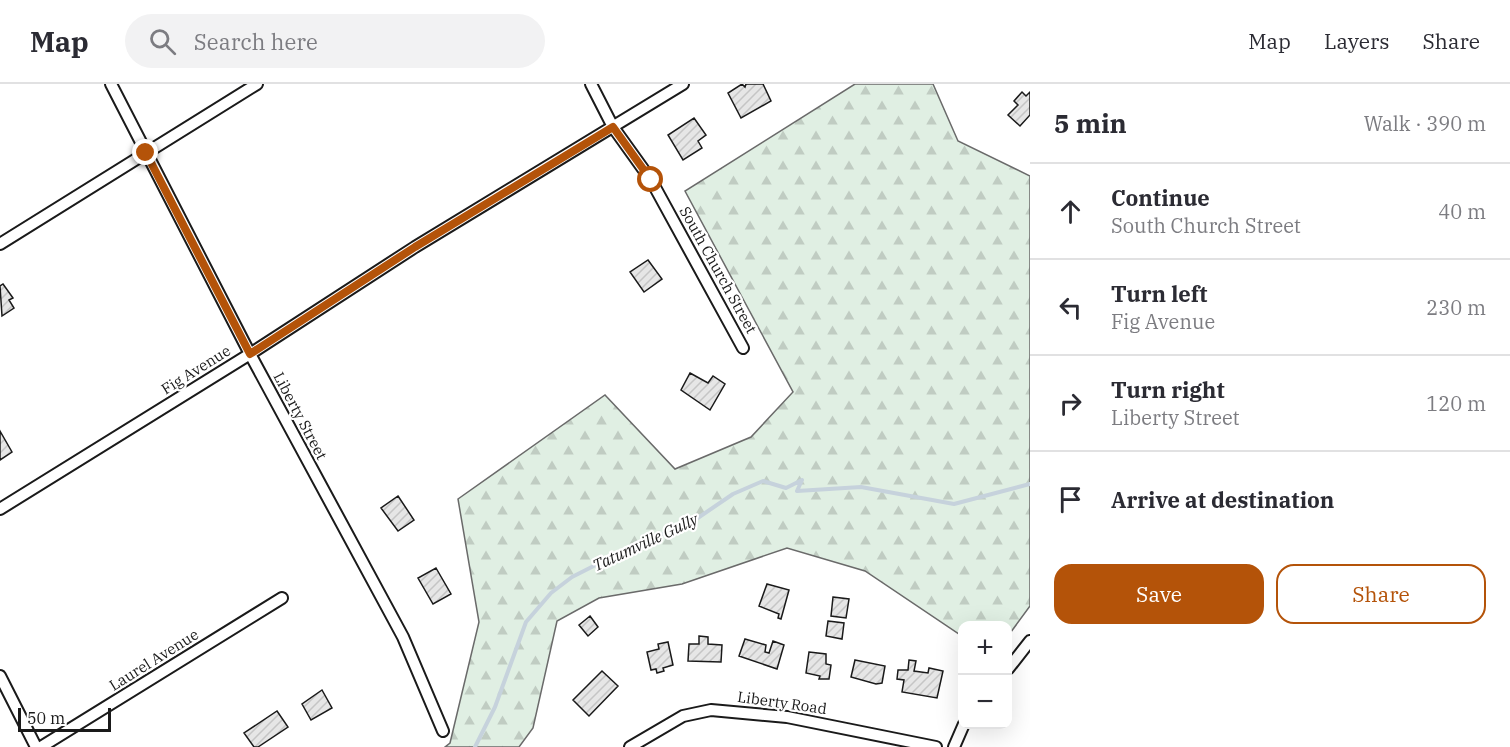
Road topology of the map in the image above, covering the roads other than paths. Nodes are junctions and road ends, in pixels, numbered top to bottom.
1 (111, 84) edge
2 (257, 84) edge
3 (591, 84) edge
4 (683, 84) edge
5 (613, 127) junction
6 (146, 153) junction
7 (0, 244) edge
8 (743, 348) dead end
9 (250, 354) junction
10 (0, 509) edge
11 (282, 598) dead end
12 (1030, 641) edge
13 (1012, 664) edge
14 (0, 676) edge
15 (962, 729) edge
16 (443, 731) dead end
17 (36, 747) edge
18 (41, 747) edge
19 (630, 747) edge
20 (936, 747) edge
21 (954, 747) edge

1 - 6 street, Liberty Street
2 - 6 street
3 - 5 street, South Church Street
4 - 5 street, Fig Avenue
5 - 8 street, South Church Street
5 - 9 street, Fig Avenue
6 - 7 street
6 - 9 street, Liberty Street
9 - 10 street, Fig Avenue
9 - 16 street, Liberty Street
11 - 18 street, Laurel Avenue
12 - 13 street
14 - 17 street
15 - 21 street
19 - 20 street, Liberty Road

